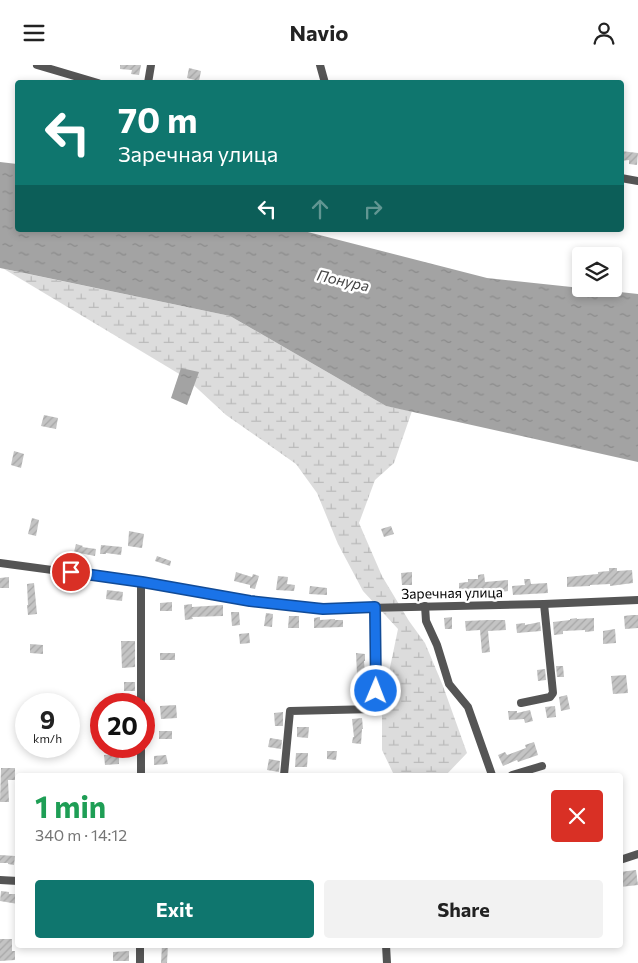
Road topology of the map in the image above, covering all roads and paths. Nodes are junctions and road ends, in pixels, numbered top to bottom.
1 (37, 65) edge
2 (150, 65) edge
3 (320, 65) edge
4 (88, 80) edge
5 (148, 80) edge
6 (323, 80) edge
7 (624, 179) edge
8 (638, 181) edge
9 (0, 563) edge
10 (142, 582) junction
11 (638, 599) edge
12 (544, 604) junction
13 (424, 606) junction
14 (375, 607) junction
15 (141, 693) edge
16 (521, 703) dead end
17 (141, 758) edge
18 (542, 765) dead end
19 (141, 773) edge
20 (284, 773) edge
21 (491, 773) edge
22 (518, 773) edge
23 (638, 854) edge
24 (623, 858) edge
25 (0, 880) edge
26 (15, 881) edge
27 (140, 948) edge
28 (386, 948) edge
29 (140, 963) edge
30 (387, 963) edge

1 - 4 street
2 - 5 street
3 - 6 street
7 - 8 street
9 - 10 street, Заречная улица
10 - 14 street, Заречная улица
10 - 15 street
11 - 12 street, Заречная улица
12 - 13 street, Заречная улица
12 - 16 street
13 - 14 street, Заречная улица
13 - 21 street
14 - 20 street
17 - 19 street
18 - 22 street
23 - 24 street
25 - 26 street
27 - 29 street
28 - 30 street

